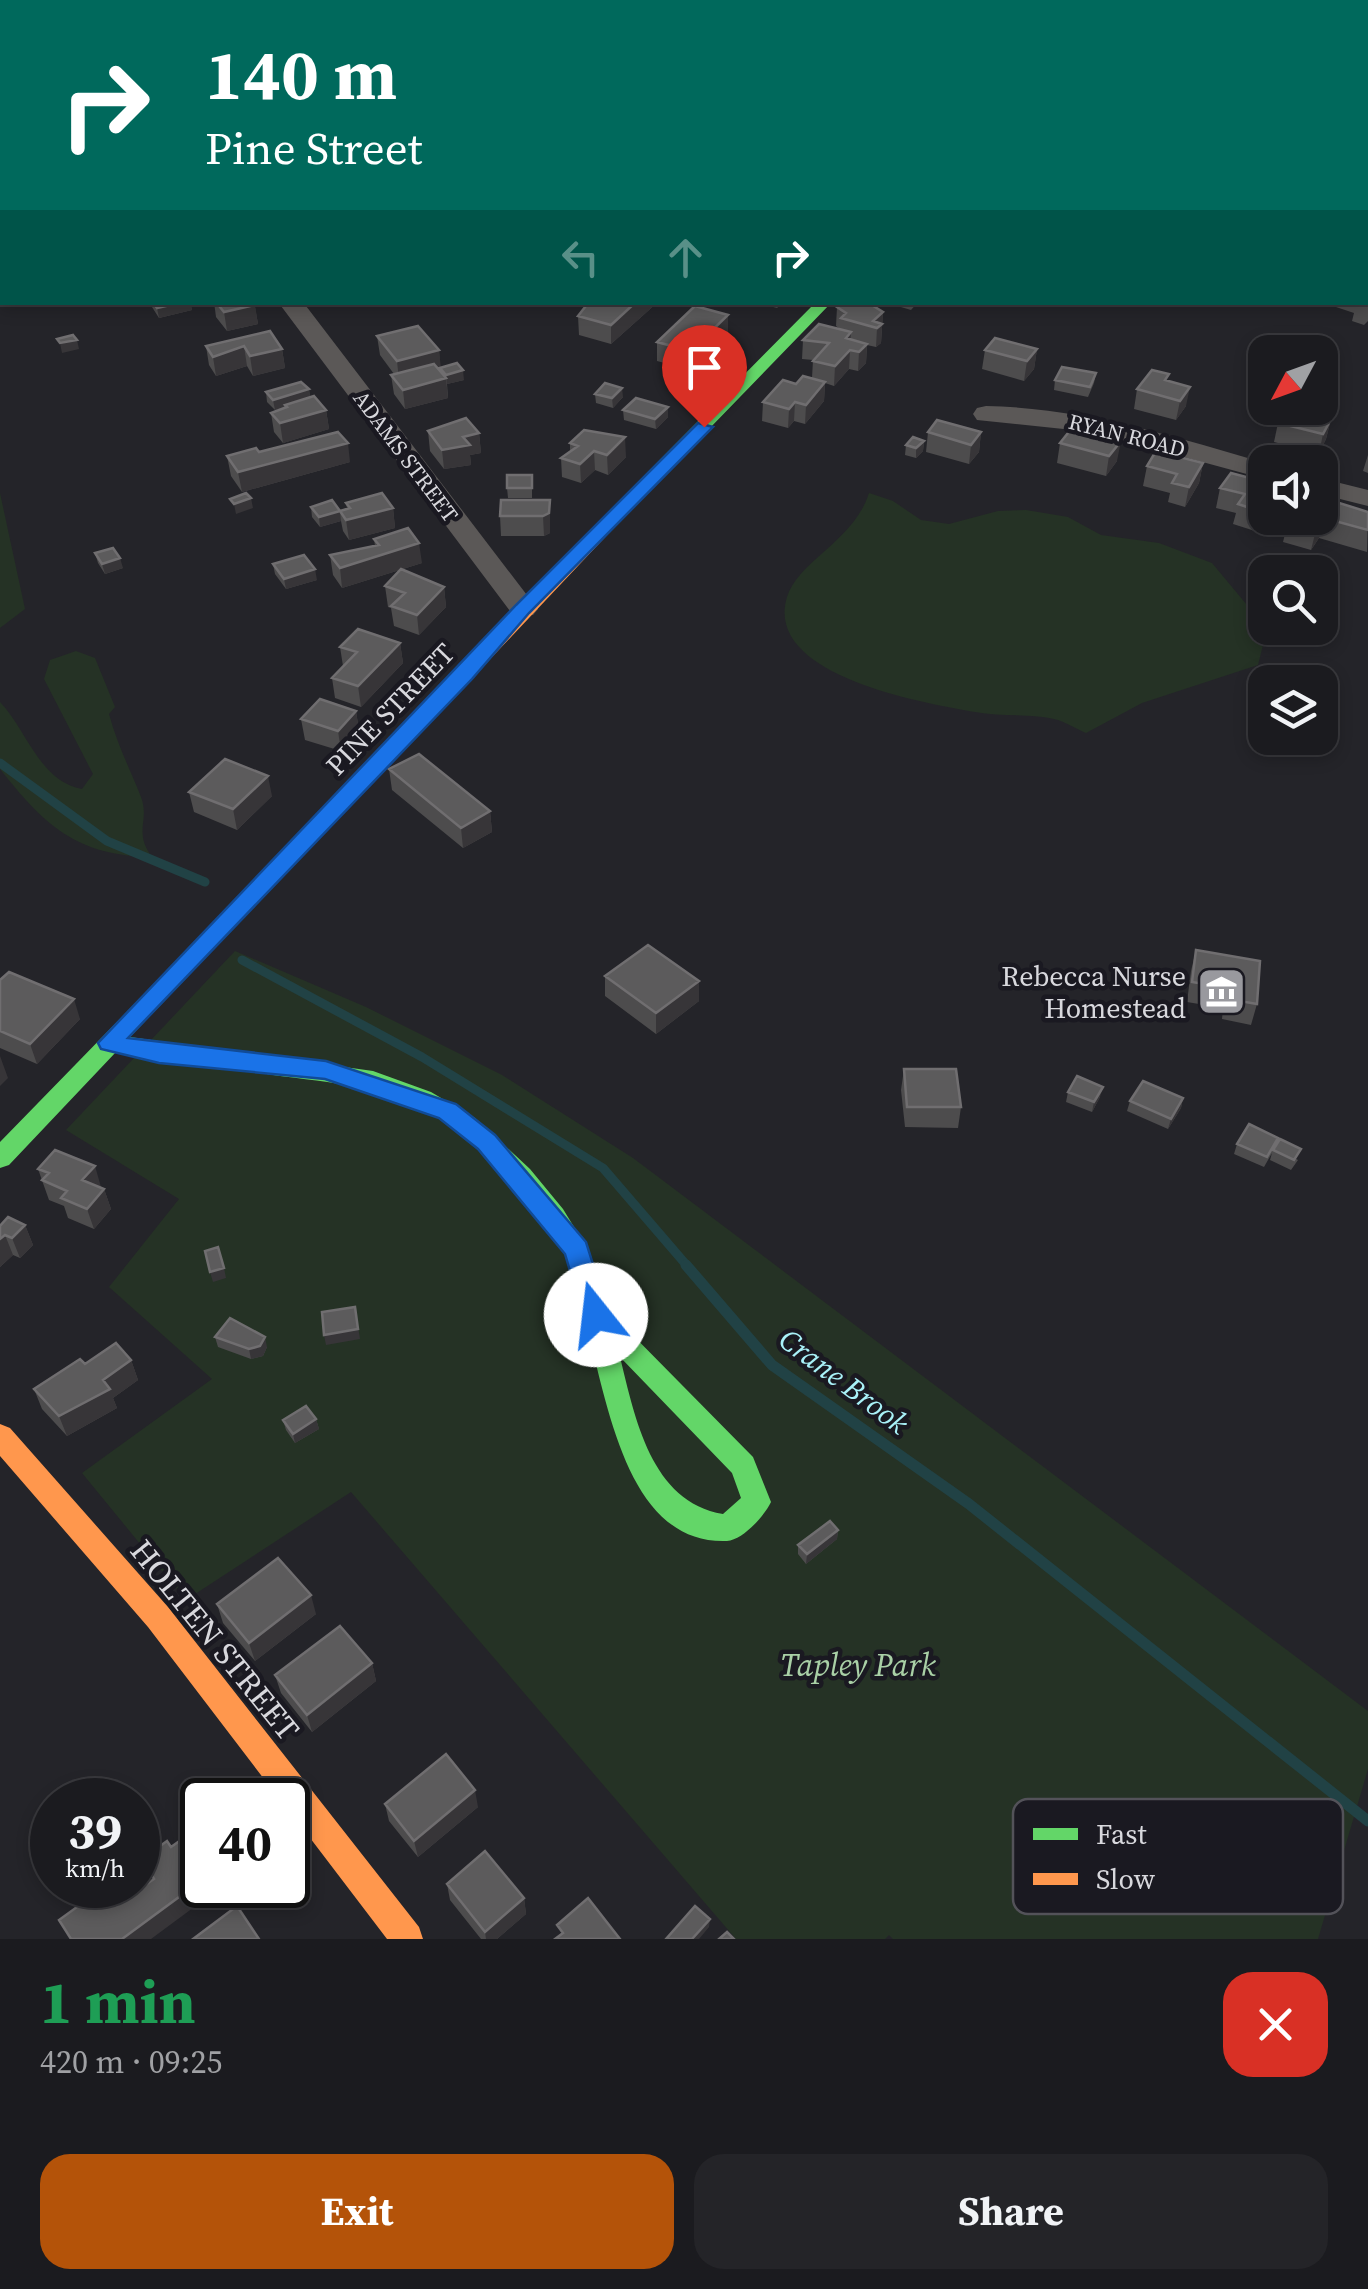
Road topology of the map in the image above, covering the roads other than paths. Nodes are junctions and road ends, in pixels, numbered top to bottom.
1 (292, 305) edge
2 (821, 305) edge
3 (986, 414) dead end
4 (1248, 466) edge
5 (1338, 490) edge
6 (1368, 498) edge
7 (522, 609) junction
8 (110, 1043) junction
9 (0, 1158) edge
10 (596, 1315) junction
11 (0, 1436) edge
12 (381, 1929) edge

1 - 7 street, ADAMS STREET
2 - 7 street, PINE STREET
3 - 4 street, RYAN ROAD
5 - 6 street
7 - 8 street, PINE STREET
8 - 9 street, PINE STREET
8 - 10 street
10 - 10 street
11 - 12 street, HOLTEN STREET

